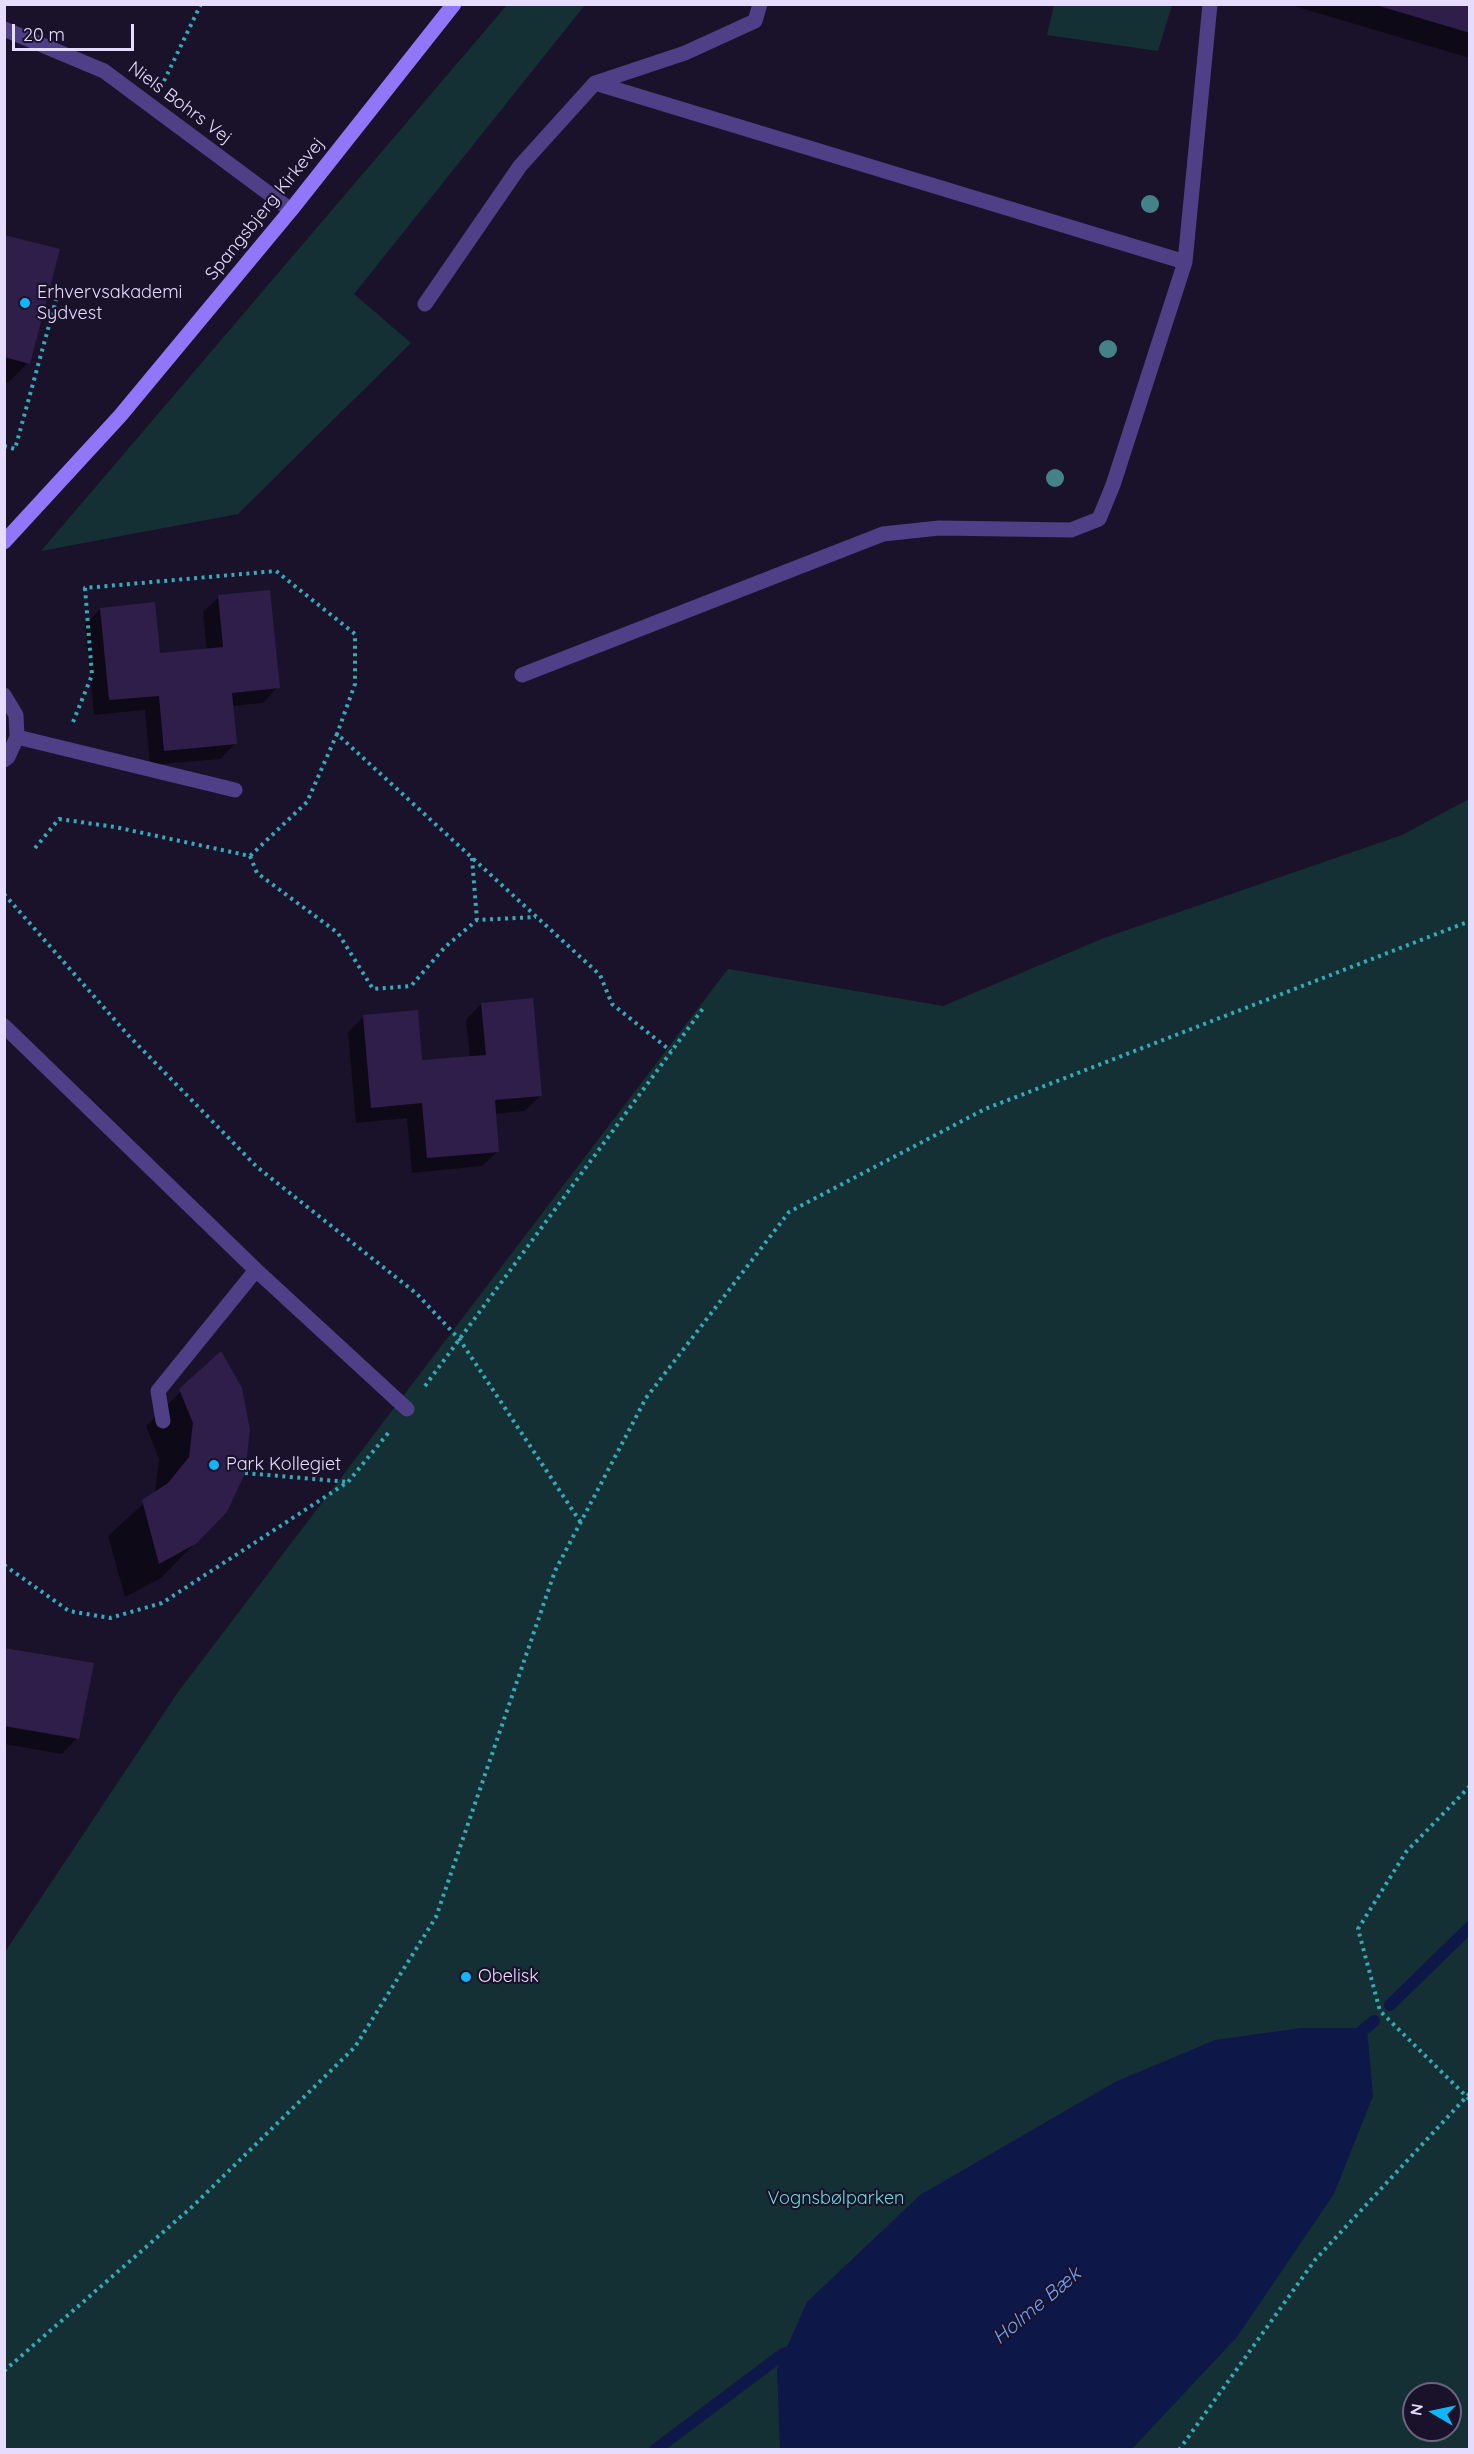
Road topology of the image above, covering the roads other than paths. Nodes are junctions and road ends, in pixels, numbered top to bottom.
1 (454, 4) edge
2 (760, 4) edge
3 (1210, 4) edge
4 (4, 28) edge
5 (596, 83) junction
6 (291, 210) junction
7 (1185, 262) junction
8 (425, 304) dead end
9 (4, 542) edge
10 (522, 675) dead end
11 (4, 696) edge
12 (17, 737) junction
13 (4, 760) edge
14 (235, 790) dead end
15 (4, 1026) edge
16 (256, 1270) junction
17 (407, 1409) road end
18 (164, 1421) dead end

1 - 6 street, Spangsbjerg Kirkevej
2 - 5 street
3 - 7 street
4 - 6 street, Niels Bohrs Vej
5 - 7 street
5 - 8 street
6 - 9 street, Spangsbjerg Kirkevej
7 - 10 street
11 - 12 street
12 - 13 street
12 - 14 street
15 - 16 street
16 - 17 street
16 - 18 street

